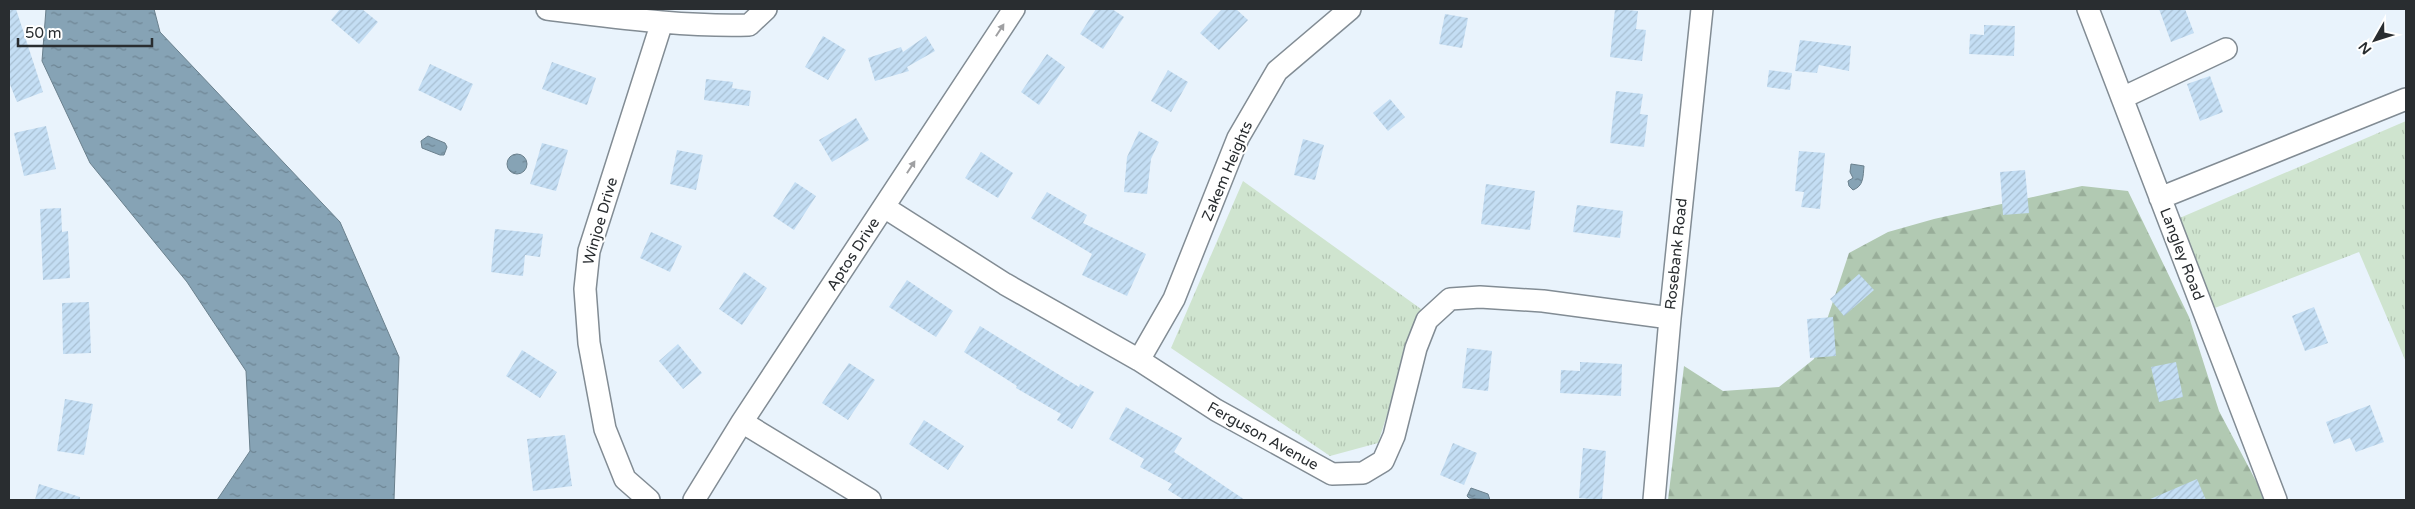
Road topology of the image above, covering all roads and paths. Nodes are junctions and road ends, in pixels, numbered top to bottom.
1 (547, 9) edge
2 (766, 9) edge
3 (1014, 9) edge
4 (1350, 9) edge
5 (1702, 9) edge
6 (2088, 9) edge
7 (662, 22) junction
8 (2226, 48) dead end
9 (2122, 98) junction
10 (2406, 100) edge
11 (2160, 198) junction
12 (884, 207) junction
13 (1670, 318) junction
14 (1139, 360) junction
15 (742, 422) junction
16 (649, 500) edge
17 (694, 500) edge
18 (870, 500) edge
19 (1654, 500) edge
20 (2276, 500) edge

1 - 7 street
2 - 7 street
12 -> 3 street, Aptos Drive
4 - 14 street, Zakem Heights
5 - 13 street, Rosebank Road
6 - 9 street, Langley Road
7 - 16 street, Winjoe Drive
8 - 9 street
9 - 11 street, Langley Road
10 - 11 street
11 - 20 street, Langley Road
12 - 14 street, Ferguson Avenue
12 - 15 street, Aptos Drive
13 - 14 street, Ferguson Avenue
13 - 19 street, Rosebank Road
15 - 17 street, Aptos Drive
15 - 18 street

